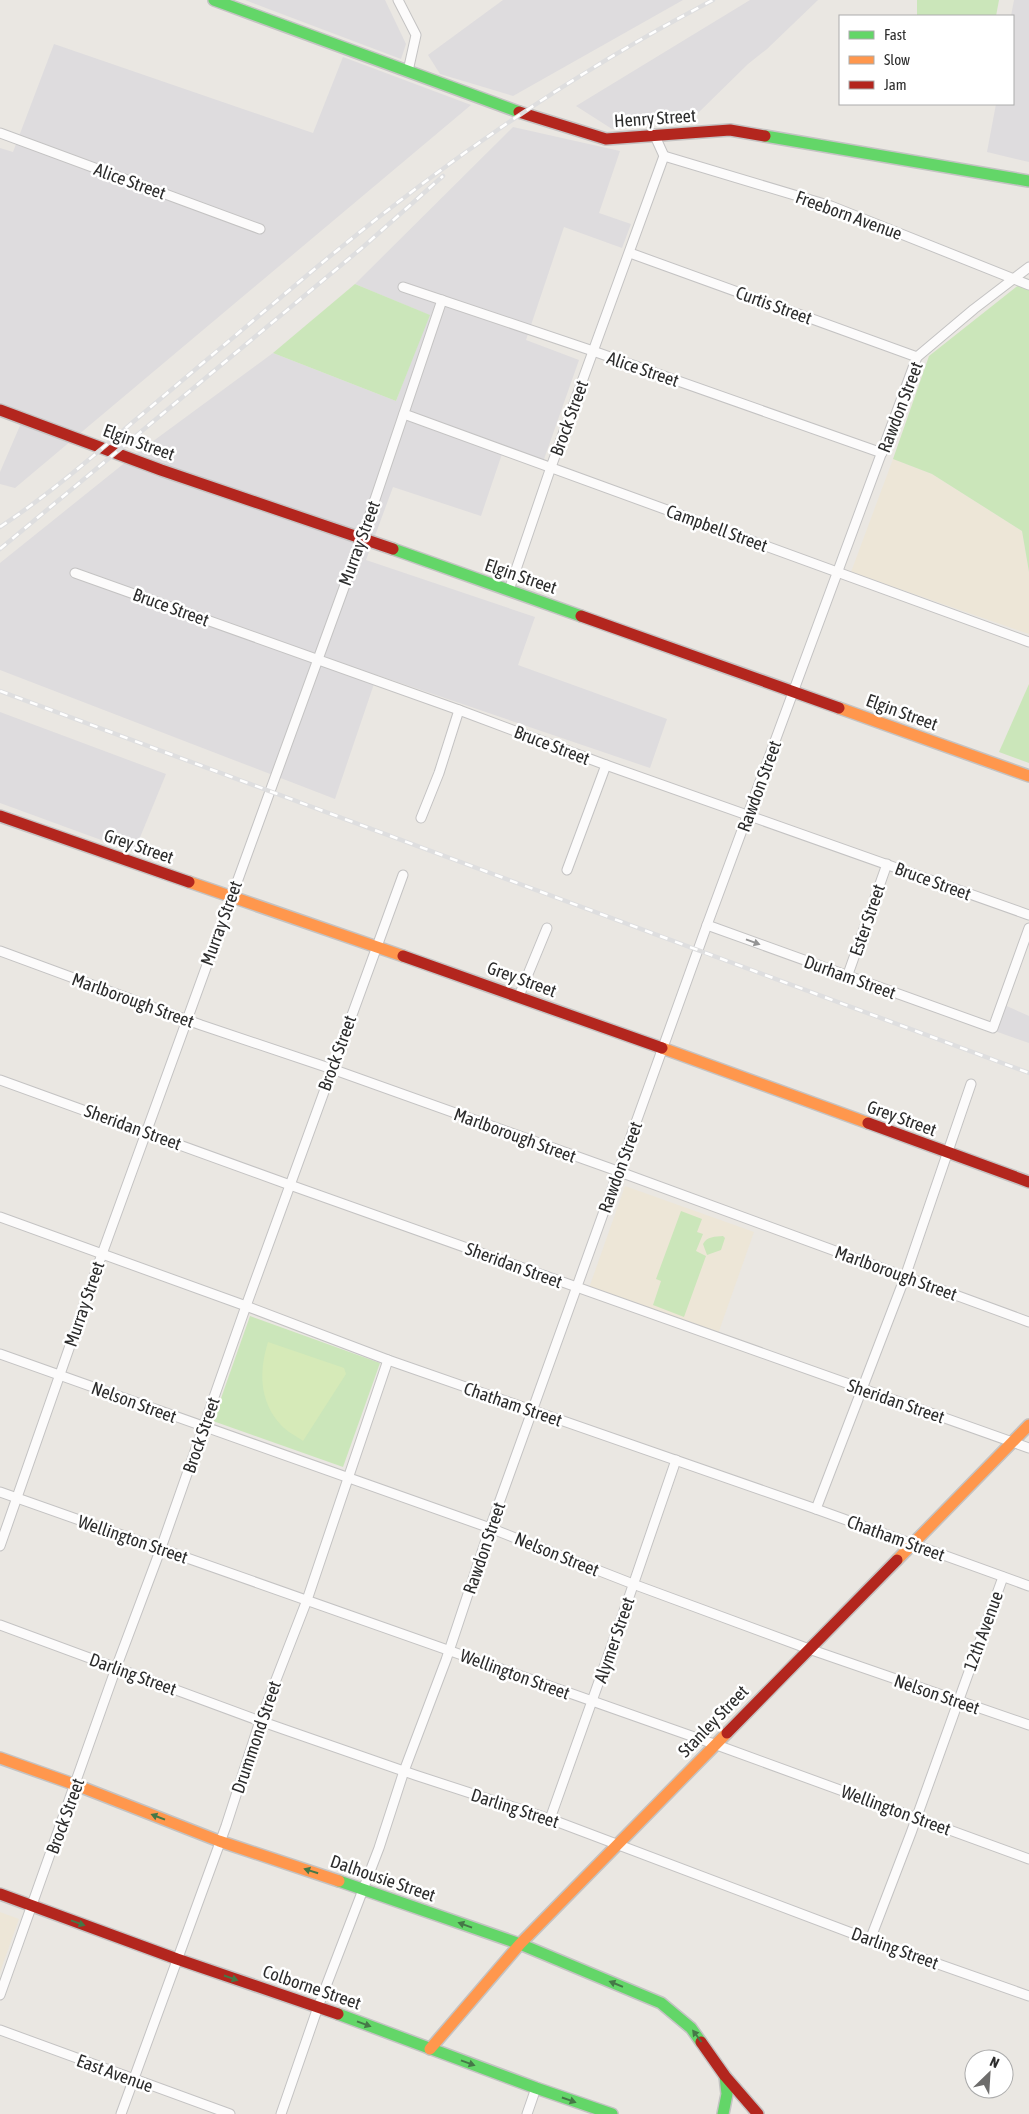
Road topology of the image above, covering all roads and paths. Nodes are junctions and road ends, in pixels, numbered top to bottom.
1 (214, 0) edge
2 (398, 0) edge
3 (408, 71) junction
4 (0, 133) edge
5 (654, 134) junction
6 (664, 156) junction
7 (1029, 181) edge
8 (260, 229) dead end
9 (630, 252) junction
10 (1029, 267) edge
11 (1014, 279) junction
12 (1029, 285) edge
13 (403, 287) dead end
14 (442, 300) junction
15 (594, 352) junction
16 (917, 357) junction
17 (0, 410) edge
18 (404, 414) junction
19 (882, 453) junction
20 (551, 467) junction
21 (362, 538) junction
22 (75, 573) dead end
23 (838, 573) junction
24 (509, 590) junction
25 (1029, 642) edge
26 (317, 659) junction
27 (794, 691) junction
28 (459, 710) junction
29 (606, 765) junction
30 (1029, 776) edge
31 (0, 816) edge
32 (748, 816) junction
33 (421, 818) dead end
34 (887, 864) junction
35 (567, 870) dead end
36 (403, 875) dead end
37 (231, 896) junction
38 (1029, 915) edge
39 (707, 925) junction
40 (547, 928) dead end
41 (1029, 928) edge
42 (376, 946) junction
43 (0, 951) edge
44 (847, 976) junction
45 (519, 996) junction
46 (187, 1020) junction
47 (664, 1050) junction
48 (332, 1069) junction
49 (0, 1080) edge
50 (971, 1084) dead end
51 (147, 1132) junction
52 (947, 1153) junction
53 (618, 1172) junction
54 (1029, 1182) edge
55 (290, 1185) junction
56 (0, 1216) edge
57 (102, 1254) junction
58 (905, 1277) junction
59 (576, 1287) junction
60 (246, 1306) junction
61 (1029, 1322) edge
62 (0, 1354) edge
63 (388, 1360) junction
64 (60, 1375) junction
65 (861, 1389) junction
66 (533, 1411) junction
67 (1029, 1425) edge
68 (203, 1427) junction
69 (1013, 1442) junction
70 (1029, 1448) edge
71 (676, 1460) junction
72 (349, 1478) junction
73 (0, 1492) edge
74 (17, 1498) junction
75 (816, 1509) junction
76 (490, 1528) junction
77 (911, 1544) junction
78 (0, 1546) edge
79 (161, 1548) junction
80 (1004, 1577) junction
81 (633, 1584) junction
82 (1029, 1586) edge
83 (307, 1600) junction
84 (0, 1625) edge
85 (809, 1649) junction
86 (449, 1650) junction
87 (116, 1668) junction
88 (592, 1702) junction
89 (958, 1702) junction
90 (260, 1721) junction
91 (1029, 1725) edge
92 (714, 1744) junction
93 (0, 1758) edge
94 (404, 1770) junction
95 (76, 1785) junction
96 (917, 1817) junction
97 (550, 1819) junction
98 (219, 1841) junction
99 (618, 1844) junction
100 (1029, 1859) edge
101 (364, 1889) junction
102 (0, 1894) edge
103 (32, 1906) junction
104 (870, 1940) junction
105 (520, 1944) junction
106 (176, 1959) junction
107 (0, 1995) edge
108 (1029, 1996) edge
109 (318, 2007) junction
110 (0, 2030) edge
111 (430, 2049) junction
112 (725, 2076) junction
113 (134, 2080) junction
114 (536, 2088) junction
115 (724, 2108) edge
116 (121, 2114) edge
117 (230, 2114) edge
118 (280, 2114) edge
119 (527, 2114) edge
120 (612, 2114) edge
121 (718, 2114) edge
122 (758, 2114) edge

1 - 3 main road, Henry Street
2 - 3 street
3 - 5 main road, Henry Street
4 - 8 street, Alice Street
5 - 6 street
5 - 7 main road, Henry Street
6 - 9 street, Brock Street
6 - 11 street, Freeborn Avenue
9 - 15 street, Brock Street
9 - 16 street, Curtis Street
10 - 11 street, Rawdon Street
11 - 12 street, Freeborn Avenue
11 - 16 street, Rawdon Street
13 - 14 street, Alice Street
14 - 15 street, Alice Street
14 - 18 street, Murray Street
15 - 19 street, Alice Street
15 - 20 street, Brock Street
16 - 19 street, Rawdon Street
17 - 21 main road, Elgin Street
18 - 20 street, Campbell Street
18 - 21 street, Murray Street
19 - 23 street, Rawdon Street
20 - 23 street, Campbell Street
20 - 24 street, Brock Street
21 - 24 main road, Elgin Street
21 - 26 street, Murray Street
22 - 26 street, Bruce Street
23 - 25 street, Campbell Street
23 - 27 street, Rawdon Street
24 - 27 main road, Elgin Street
26 - 28 street, Bruce Street
26 - 37 street, Murray Street
27 - 30 main road, Elgin Street
27 - 32 street, Rawdon Street
28 - 29 street, Bruce Street
28 - 33 street
29 - 32 street, Bruce Street
29 - 35 street
31 - 37 main road, Grey Street
32 - 34 street, Bruce Street
32 - 39 street, Rawdon Street
34 - 38 street, Bruce Street
34 - 44 street, Ester Street
36 - 42 street, Brock Street
37 - 42 main road, Grey Street
37 - 46 street, Murray Street
39 -> 44 street, Durham Street
39 - 47 street, Rawdon Street
40 - 45 street
41 - 44 street, Durham Street
42 - 45 main road, Grey Street
42 - 48 street, Brock Street
43 - 46 street, Marlborough Street
45 - 47 main road, Grey Street
46 - 48 street, Marlborough Street
46 - 51 street, Murray Street
47 - 52 main road, Grey Street
47 - 53 street, Rawdon Street
48 - 53 street, Marlborough Street
48 - 55 street, Brock Street
49 - 51 street, Sheridan Street
50 - 52 street
51 - 55 street, Sheridan Street
51 - 57 street, Murray Street
52 - 54 main road, Grey Street
52 - 58 street
53 - 58 street, Marlborough Street
53 - 59 street, Rawdon Street
55 - 59 street, Sheridan Street
55 - 60 street, Brock Street
56 - 57 street, Chatham Street
57 - 60 street, Chatham Street
57 - 64 street, Murray Street
58 - 61 street, Marlborough Street
58 - 65 street
59 - 65 street, Sheridan Street
59 - 66 street, Rawdon Street
60 - 63 street, Chatham Street
60 - 68 street, Brock Street
62 - 64 street, Nelson Street
63 - 66 street, Chatham Street
63 - 72 street, Drummond Street
64 - 68 street, Nelson Street
64 - 74 street, Murray Street
65 - 69 street, Sheridan Street
65 - 75 street
66 - 71 street, Chatham Street
66 - 76 street, Rawdon Street
67 - 69 main road, Stanley Street
68 - 72 street, Nelson Street
68 - 79 street, Brock Street
69 - 70 street, Sheridan Street
69 - 77 main road, Stanley Street
71 - 75 street, Chatham Street
71 - 81 street, Alymer Street
72 - 76 street, Nelson Street
72 - 83 street, Drummond Street
73 - 74 street, Wellington Street
74 - 78 street, Murray Street
74 - 79 street, Wellington Street
75 - 77 street, Chatham Street
76 - 81 street, Nelson Street
76 - 86 street, Rawdon Street
77 - 80 street, Chatham Street
77 - 85 main road, Stanley Street
79 - 83 street, Wellington Street
79 - 87 street, Brock Street
80 - 82 street, Chatham Street
80 - 89 street, 12th Avenue
81 - 85 street, Nelson Street
81 - 88 street, Alymer Street
83 - 86 street, Wellington Street
83 - 90 street, Drummond Street
84 - 87 street, Darling Street
85 - 89 street, Nelson Street
85 - 92 main road, Stanley Street
86 - 88 street, Wellington Street
86 - 94 street, Rawdon Street
87 - 90 street, Darling Street
87 - 95 street, Brock Street
88 - 92 street, Wellington Street
88 - 97 street, Alymer Street
89 - 91 street, Nelson Street
89 - 96 street, 12th Avenue
90 - 94 street, Darling Street
90 - 98 street, Drummond Street
92 - 96 street, Wellington Street
92 - 99 main road, Stanley Street
93 - 95 main road, Dalhousie Street
94 - 97 street, Darling Street
94 - 101 street, Rawdon Street
98 -> 95 main road, Dalhousie Street
95 - 103 street, Brock Street
96 - 100 street, Wellington Street
96 - 104 street, 12th Avenue
97 - 99 street, Darling Street
101 -> 98 main road, Dalhousie Street
98 - 106 street, Drummond Street
99 - 104 street, Darling Street
99 - 105 main road, Stanley Street
105 -> 101 main road, Dalhousie Street
101 - 109 street, Rawdon Street
102 - 103 main road, Colborne Street
103 -> 106 main road, Colborne Street
103 - 107 street, Brock Street
104 - 108 street, Darling Street
105 - 111 main road, Stanley Street
112 -> 105 main road, Dalhousie Street
106 -> 109 main road, Colborne Street
106 - 113 street, Drummond Street
109 -> 111 main road, Colborne Street
109 - 118 street, Rawdon Street
110 - 113 street, East Avenue
111 -> 114 main road, Colborne Street
112 - 115 main road
112 - 122 main road, Dalhousie Street
113 - 116 street, Drummond Street
113 - 117 street, East Avenue
114 - 119 street
114 -> 120 main road, Colborne Street
115 - 121 main road

